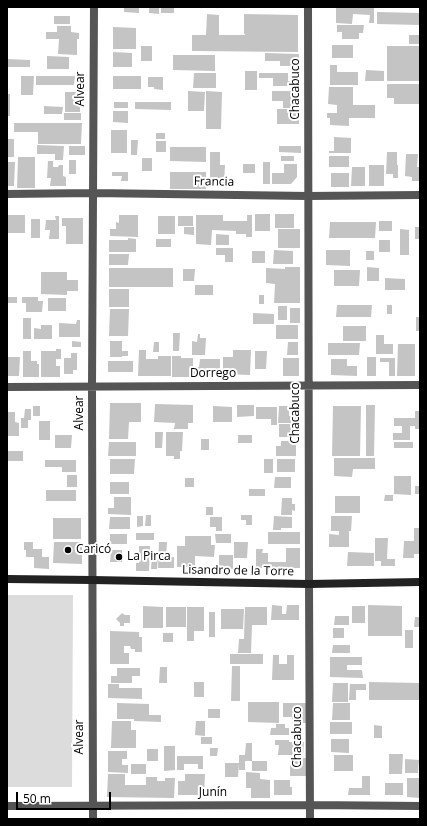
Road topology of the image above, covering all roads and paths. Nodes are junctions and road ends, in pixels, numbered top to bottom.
1 (94, 7) edge
2 (308, 7) edge
3 (93, 193) junction
4 (7, 194) edge
5 (308, 196) junction
6 (420, 196) edge
7 (308, 385) junction
8 (420, 385) edge
9 (92, 386) junction
10 (7, 387) edge
11 (7, 579) edge
12 (92, 580) junction
13 (420, 582) edge
14 (309, 584) junction
15 (93, 805) junction
16 (310, 805) junction
17 (7, 806) edge
18 (420, 806) edge
19 (93, 819) edge
20 (310, 819) edge

1 - 3 street, Alvear
2 - 5 street, Chacabuco
3 - 4 street, Francia
3 - 5 street, Francia
3 - 9 street, Alvear
5 - 6 street, Francia
5 - 7 street, Chacabuco
7 - 8 street, Dorrego
7 - 9 street, Dorrego
7 - 14 street, Chacabuco
9 - 10 street, Dorrego
9 - 12 street, Alvear
11 - 12 main road, Lisandro de la Torre
12 - 14 main road, Lisandro de la Torre
12 - 15 street, Alvear
13 - 14 main road, Lisandro de la Torre
14 - 16 street, Chacabuco
15 - 16 street, Junín
15 - 17 street, Junín
15 - 19 street, Alvear
16 - 18 street, Junín
16 - 20 street, Chacabuco

